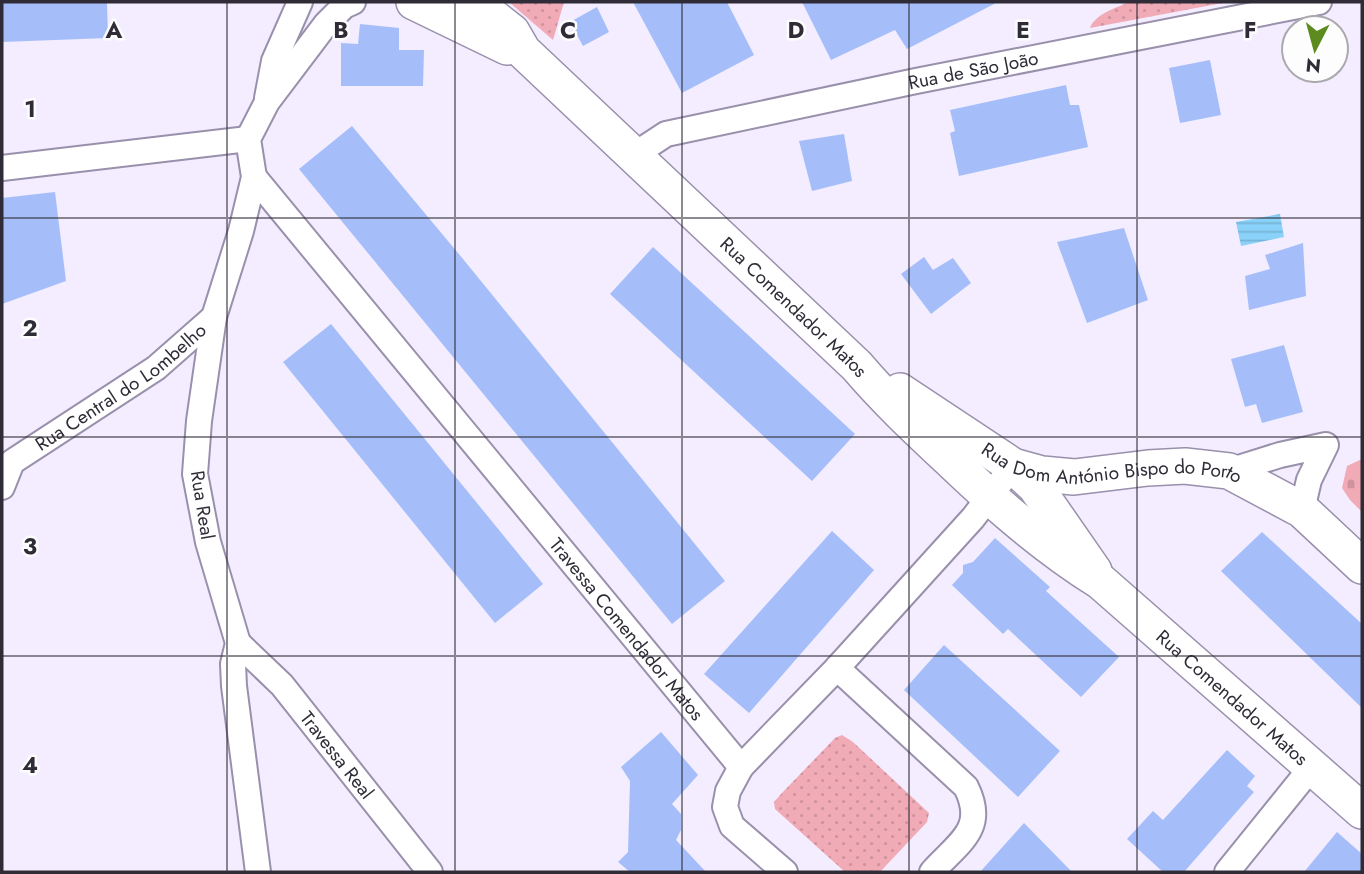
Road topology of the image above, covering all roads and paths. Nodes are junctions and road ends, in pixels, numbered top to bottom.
1 (300, 2) edge
2 (352, 2) edge
3 (414, 2) edge
4 (1319, 2) edge
5 (466, 7) edge
6 (330, 13) edge
7 (267, 102) junction
8 (248, 139) junction
9 (634, 155) junction
10 (2, 168) edge
11 (254, 177) junction
12 (214, 317) junction
13 (857, 366) junction
14 (1013, 466) junction
15 (1228, 471) junction
16 (1113, 473) junction
17 (2, 487) edge
18 (989, 497) junction
19 (1302, 510) junction
20 (1061, 521) junction
21 (1065, 560) junction
22 (1362, 566) edge
23 (1101, 582) junction
24 (238, 643) junction
25 (837, 668) junction
26 (741, 767) junction
27 (1311, 768) junction
28 (1362, 811) edge
29 (258, 872) edge
30 (430, 872) edge
31 (785, 872) edge
32 (932, 872) edge
33 (1227, 872) edge

1 - 7 street
2 - 6 street
3 - 5 street, Rua Comendador Matos
4 - 9 street, Rua de São João
5 - 9 street, Rua Comendador Matos
6 - 7 street
7 - 8 street
8 - 10 street
8 - 11 street, Rua Real
9 - 13 street, Rua Comendador Matos
11 - 12 street, Rua Real
11 - 26 street, Travessa Comendador Matos
12 - 17 street, Rua Central do Lombelho
12 - 24 street, Rua Real
13 - 14 street, Rua Dom António Bispo do Porto
13 - 18 street, Rua Comendador Matos
14 - 16 street, Rua Dom António Bispo do Porto
14 - 18 street
14 - 20 street, Rua Comendador Matos
15 - 16 street, Rua Dom António Bispo do Porto
15 - 19 street, Rua Dom António Bispo do Porto
15 - 19 street
16 - 20 street
18 - 21 street, Rua Comendador Matos
18 - 25 street
19 - 22 street, Rua Dom António Bispo do Porto
20 - 21 street
20 - 23 street, Rua Comendador Matos
21 - 23 street, Rua Comendador Matos
23 - 27 street, Rua Comendador Matos
24 - 29 street, Rua Real
24 - 30 street, Travessa Real
25 - 26 street
25 - 32 street
26 - 31 street
27 - 28 street, Rua Comendador Matos
27 - 33 street

